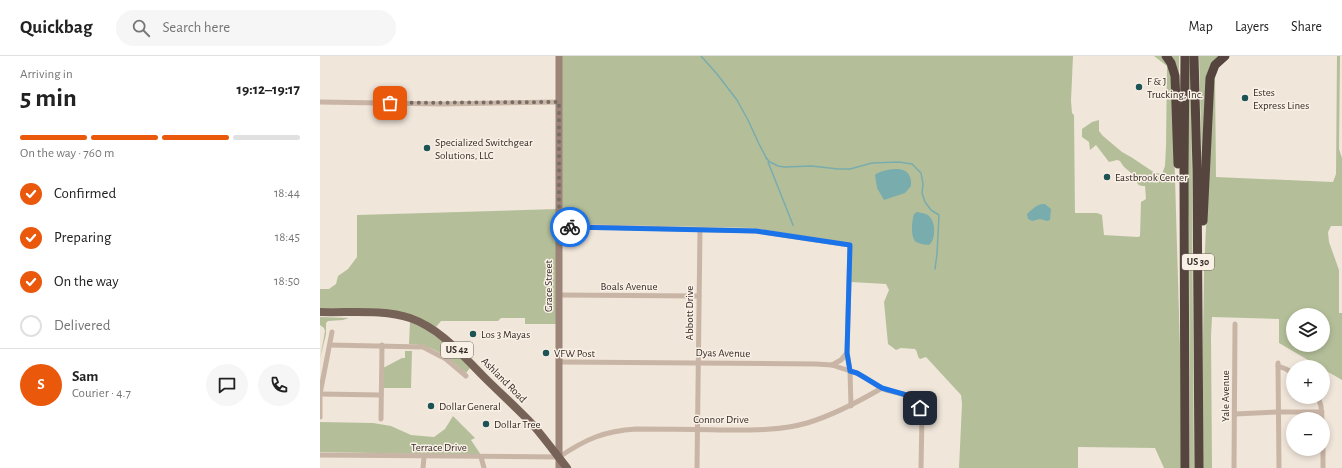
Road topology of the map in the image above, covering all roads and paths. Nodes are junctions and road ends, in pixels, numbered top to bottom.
1 (559, 56) edge
2 (1166, 56) edge
3 (1185, 56) edge
4 (1194, 56) edge
5 (1225, 56) edge
6 (320, 102) edge
7 (559, 102) junction
8 (559, 226) junction
9 (700, 229) junction
10 (559, 295) junction
11 (699, 296) junction
12 (320, 312) edge
13 (1184, 320) junction
14 (1235, 324) dead end
15 (332, 332) dead end
16 (1198, 334) junction
17 (330, 345) junction
18 (382, 345) junction
19 (847, 353) junction
20 (560, 362) junction
21 (698, 363) junction
22 (832, 366) junction
23 (1286, 369) edge
24 (850, 371) junction
25 (466, 376) dead end
26 (882, 388) junction
27 (320, 394) edge
28 (381, 395) junction
29 (1320, 404) edge
30 (851, 406) junction
31 (1278, 412) junction
32 (1286, 412) edge
33 (1322, 412) edge
34 (1235, 414) junction
35 (320, 417) edge
36 (381, 419) dead end
37 (698, 429) junction
38 (320, 455) edge
39 (1323, 456) edge
40 (424, 457) junction
41 (481, 457) junction
42 (559, 457) junction
43 (423, 468) edge
44 (484, 468) edge
45 (559, 468) edge
46 (567, 468) edge
47 (697, 468) edge
48 (921, 468) edge
49 (1185, 468) edge
50 (1199, 468) edge
51 (1234, 468) edge
52 (1279, 468) edge
53 (1323, 468) edge

1 - 7 street, Grace Street
2 - 13 highway
3 - 13 highway, US 30
4 - 16 highway, US 30
5 - 16 highway
6 - 7 street
7 - 8 street, Grace Street
8 - 9 street
8 - 10 street, Grace Street
9 - 11 street, Abbott Drive
9 - 19 street
10 - 11 street, Boals Avenue
10 - 20 street, Grace Street
11 - 21 street, Abbott Drive
12 - 42 main road, Ashland Road / US 42
13 - 49 highway, US 30
14 - 34 street, Yale Avenue
15 - 17 street
16 - 50 highway, US 30
17 - 18 street
17 - 27 street
18 - 25 street
18 - 28 street
19 - 22 street
19 - 24 street
20 - 21 street, Dyas Avenue
20 - 42 street, Grace Street
21 - 22 street, Dyas Avenue
21 - 37 street, Abbott Drive
22 - 24 street, Dyas Avenue
23 - 31 street
24 - 26 street, Dyas Avenue
24 - 30 street
26 - 30 street, Connor Drive
26 - 48 street, Dyas Avenue
27 - 28 street
27 - 35 street
28 - 36 street
29 - 33 street
30 - 37 street, Connor Drive
31 - 32 street
31 - 34 street
31 - 52 street
34 - 51 street, Yale Avenue
37 - 42 street, Connor Drive
37 - 47 street, Abbott Drive
38 - 40 street, Terrace Drive
39 - 53 street
40 - 41 street, Terrace Drive
40 - 43 street
41 - 42 street, Terrace Drive
41 - 44 street
42 - 45 street, Grace Street
42 - 46 main road, Ashland Road / US 42

